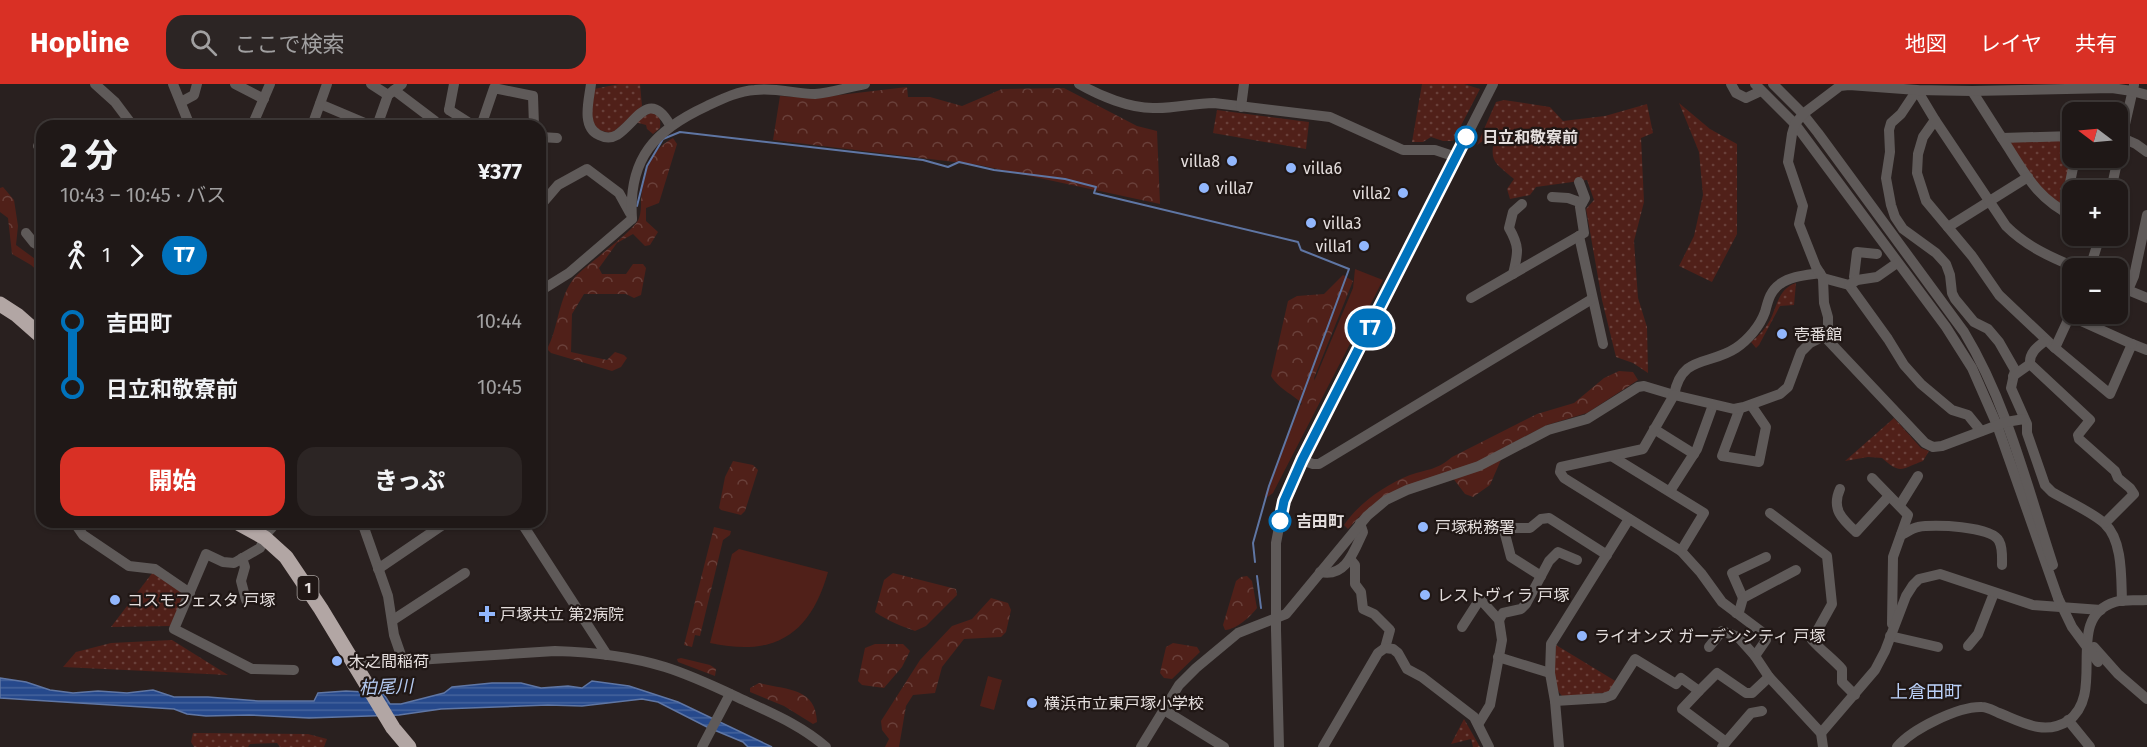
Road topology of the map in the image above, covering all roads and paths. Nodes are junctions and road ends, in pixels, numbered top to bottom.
1 (95, 84) edge
2 (173, 84) edge
3 (197, 84) edge
4 (235, 84) edge
5 (270, 84) edge
6 (327, 84) edge
7 (371, 84) edge
8 (453, 84) edge
9 (591, 84) edge
10 (864, 84) edge
11 (1079, 84) edge
12 (1244, 84) edge
13 (1493, 84) edge
14 (1731, 84) edge
15 (1773, 84) edge
16 (1906, 86) edge
17 (1758, 87) edge
18 (2006, 87) edge
19 (2133, 87) edge
20 (395, 90) edge
21 (1917, 90) junction
22 (1972, 91) junction
23 (2147, 95) edge
24 (264, 99) junction
25 (181, 102) junction
26 (320, 104) junction
27 (2128, 106) edge
28 (1241, 107) junction
29 (449, 110) junction
30 (1803, 114) junction
31 (129, 120) edge
32 (188, 120) edge
33 (255, 120) edge
34 (314, 120) edge
35 (358, 120) edge
36 (380, 120) edge
37 (430, 120) edge
38 (435, 120) edge
39 (465, 120) edge
40 (483, 120) edge
41 (534, 120) edge
42 (1935, 120) junction
43 (1795, 124) junction
44 (670, 125) junction
45 (2062, 136) edge
46 (546, 137) edge
47 (557, 138) dead end
48 (2002, 138) junction
49 (2128, 141) edge
50 (2147, 152) edge
51 (1456, 157) junction
52 (2028, 177) junction
53 (1580, 182) dead end
54 (1552, 197) dead end
55 (546, 199) edge
56 (1988, 202) junction
57 (1582, 203) junction
58 (1522, 204) dead end
59 (2062, 209) edge
60 (2147, 215) edge
61 (632, 219) junction
62 (1948, 227) junction
63 (26, 233) dead end
64 (1579, 236) junction
65 (36, 243) edge
66 (1877, 254) dead end
67 (2062, 262) edge
68 (1897, 263) junction
69 (1513, 274) junction
70 (1822, 275) junction
71 (1853, 282) junction
72 (2128, 283) edge
73 (546, 287) edge
74 (2128, 290) edge
75 (1471, 298) dead end
76 (2147, 298) edge
77 (1592, 299) junction
78 (0, 304) edge
79 (2063, 324) edge
80 (2094, 324) edge
81 (36, 332) edge
82 (1824, 336) junction
83 (1604, 344) dead end
84 (2050, 344) junction
85 (2132, 344) junction
86 (2147, 350) edge
87 (2030, 364) junction
88 (2013, 376) junction
89 (1674, 395) junction
90 (1713, 405) junction
91 (1746, 407) junction
92 (2024, 419) junction
93 (2002, 423) junction
94 (1654, 429) junction
95 (1981, 431) junction
96 (1694, 454) junction
97 (1613, 457) junction
98 (1302, 460) junction
99 (1918, 476) dead end
100 (1872, 478) dead end
101 (1840, 489) dead end
102 (1670, 491) junction
103 (1889, 496) junction
104 (1900, 505) junction
105 (1770, 513) dead end
106 (1629, 519) junction
107 (1360, 523) junction
108 (2105, 523) junction
109 (78, 528) edge
110 (248, 528) edge
111 (272, 528) edge
112 (364, 528) edge
113 (438, 528) edge
114 (525, 528) edge
115 (1901, 535) junction
116 (265, 538) junction
117 (1681, 551) junction
118 (1607, 555) junction
119 (1766, 557) dead end
120 (242, 558) junction
121 (1350, 559) junction
122 (1577, 560) dead end
123 (2002, 565) dead end
124 (378, 569) junction
125 (1796, 570) dead end
126 (1320, 572) junction
127 (465, 573) dead end
128 (1541, 576) junction
129 (190, 593) junction
130 (1994, 593) junction
131 (1743, 598) junction
132 (2062, 599) junction
133 (246, 600) dead end
134 (2147, 600) edge
135 (2122, 601) junction
136 (2101, 610) junction
137 (1736, 613) junction
138 (1276, 619) junction
139 (393, 620) junction
140 (1499, 620) junction
141 (1462, 627) dead end
142 (1891, 634) junction
143 (1968, 646) dead end
144 (1709, 647) dead end
145 (1938, 647) dead end
146 (1385, 648) junction
147 (608, 655) junction
148 (1755, 656) junction
149 (1498, 657) junction
150 (403, 661) junction
151 (357, 668) junction
152 (294, 670) dead end
153 (1550, 673) junction
154 (1769, 677) junction
155 (1699, 692) junction
156 (1855, 695) junction
157 (727, 698) junction
158 (2147, 699) edge
159 (1555, 701) junction
160 (2147, 707) edge
161 (1164, 710) junction
162 (1762, 711) dead end
163 (2068, 720) junction
164 (1479, 723) junction
165 (1821, 733) junction
166 (1724, 744) edge
167 (2085, 746) edge
168 (409, 747) edge
169 (702, 747) edge
170 (826, 747) edge
171 (1141, 747) edge
172 (1224, 747) edge
173 (1279, 747) edge
174 (1323, 747) edge
175 (1489, 747) edge
176 (1559, 747) edge
177 (1822, 747) edge
178 (1897, 747) edge

1 - 31 street
2 - 25 street
3 - 25 street
4 - 24 street
5 - 24 street
6 - 26 street
7 - 20 street
8 - 29 street
9 - 44 street
10 - 44 street
11 - 28 street
12 - 28 street
13 - 51 street
14 - 17 street
15 - 30 street
16 - 21 street
16 - 30 street
17 - 43 street
18 - 19 street
18 - 22 street
19 - 23 street
19 - 27 street
20 - 36 street
20 - 37 street
21 - 22 street
21 - 42 street
21 - 88 street
22 - 48 street
24 - 33 street
25 - 32 street
26 - 34 street
26 - 35 street
28 - 51 street
29 - 38 street
29 - 39 street
30 - 43 street
30 - 93 street
40 - 41 street
42 - 56 street
42 - 62 street
43 - 68 street
43 - 70 street
44 - 61 street
45 - 48 street
46 - 47 street
48 - 52 street
49 - 50 street
51 - 98 street
52 - 56 street
52 - 59 street
53 - 57 street
54 - 57 street
55 - 61 street
56 - 62 street
56 - 67 street
57 - 64 street
58 - 69 street
60 - 72 street
61 - 73 street
62 - 84 street
63 - 65 street
64 - 69 street
64 - 77 street
66 - 71 street
68 - 71 street
68 - 93 street
69 - 75 street
70 - 71 street
70 - 82 street
70 - 89 street
71 - 95 street
74 - 76 street
77 - 83 street
77 - 98 street
78 - 81 highway
79 - 84 street
80 - 85 street
82 - 91 street
82 - 95 street
84 - 85 street
84 - 87 street
85 - 86 street
87 - 88 street
87 - 108 street
88 - 92 street
89 - 90 street
89 - 94 street
89 - 107 street
90 - 91 street
90 - 96 street
91 - 91 street
92 - 93 street
92 - 108 street
93 - 95 street
93 - 132 street
94 - 96 street
94 - 97 street
96 - 102 street
97 - 102 street
97 - 106 street
98 - 138 street
99 - 104 street
100 - 103 street
101 - 103 street
102 - 117 street
103 - 104 street
104 - 115 street
105 - 156 street
106 - 117 street
106 - 118 street
107 - 121 street
107 - 126 street
108 - 135 street
109 - 129 street
110 - 116 highway, 1
111 - 116 street
112 - 124 street
113 - 124 street
114 - 147 street
115 - 123 street
115 - 142 street
116 - 120 street
116 - 151 highway, 1
117 - 137 street
118 - 128 street
118 - 153 street
119 - 131 street
120 - 129 street
120 - 133 street
121 - 126 street
121 - 146 street
122 - 128 street
124 - 139 street
125 - 131 street
126 - 138 street
127 - 139 street
128 - 140 street
129 - 152 street
130 - 136 street
130 - 142 street
130 - 143 street
131 - 137 street
132 - 158 street
132 - 160 street, bridge
134 - 135 street
135 - 136 street
136 - 163 street
137 - 148 street
138 - 161 street
138 - 173 street
139 - 150 street
140 - 141 street
140 - 149 street
142 - 145 street
142 - 156 street
144 - 148 street
146 - 164 street
146 - 174 street
147 - 150 street
147 - 157 street
148 - 154 street
149 - 153 street
149 - 164 street
150 - 151 street
151 - 168 highway, 1
153 - 159 street
154 - 155 street
154 - 165 street
155 - 159 street
155 - 166 street
156 - 165 street
157 - 169 street
157 - 170 street
159 - 176 street
161 - 171 street
161 - 172 street
162 - 166 street
163 - 167 street
163 - 178 street
164 - 175 street
165 - 177 street

